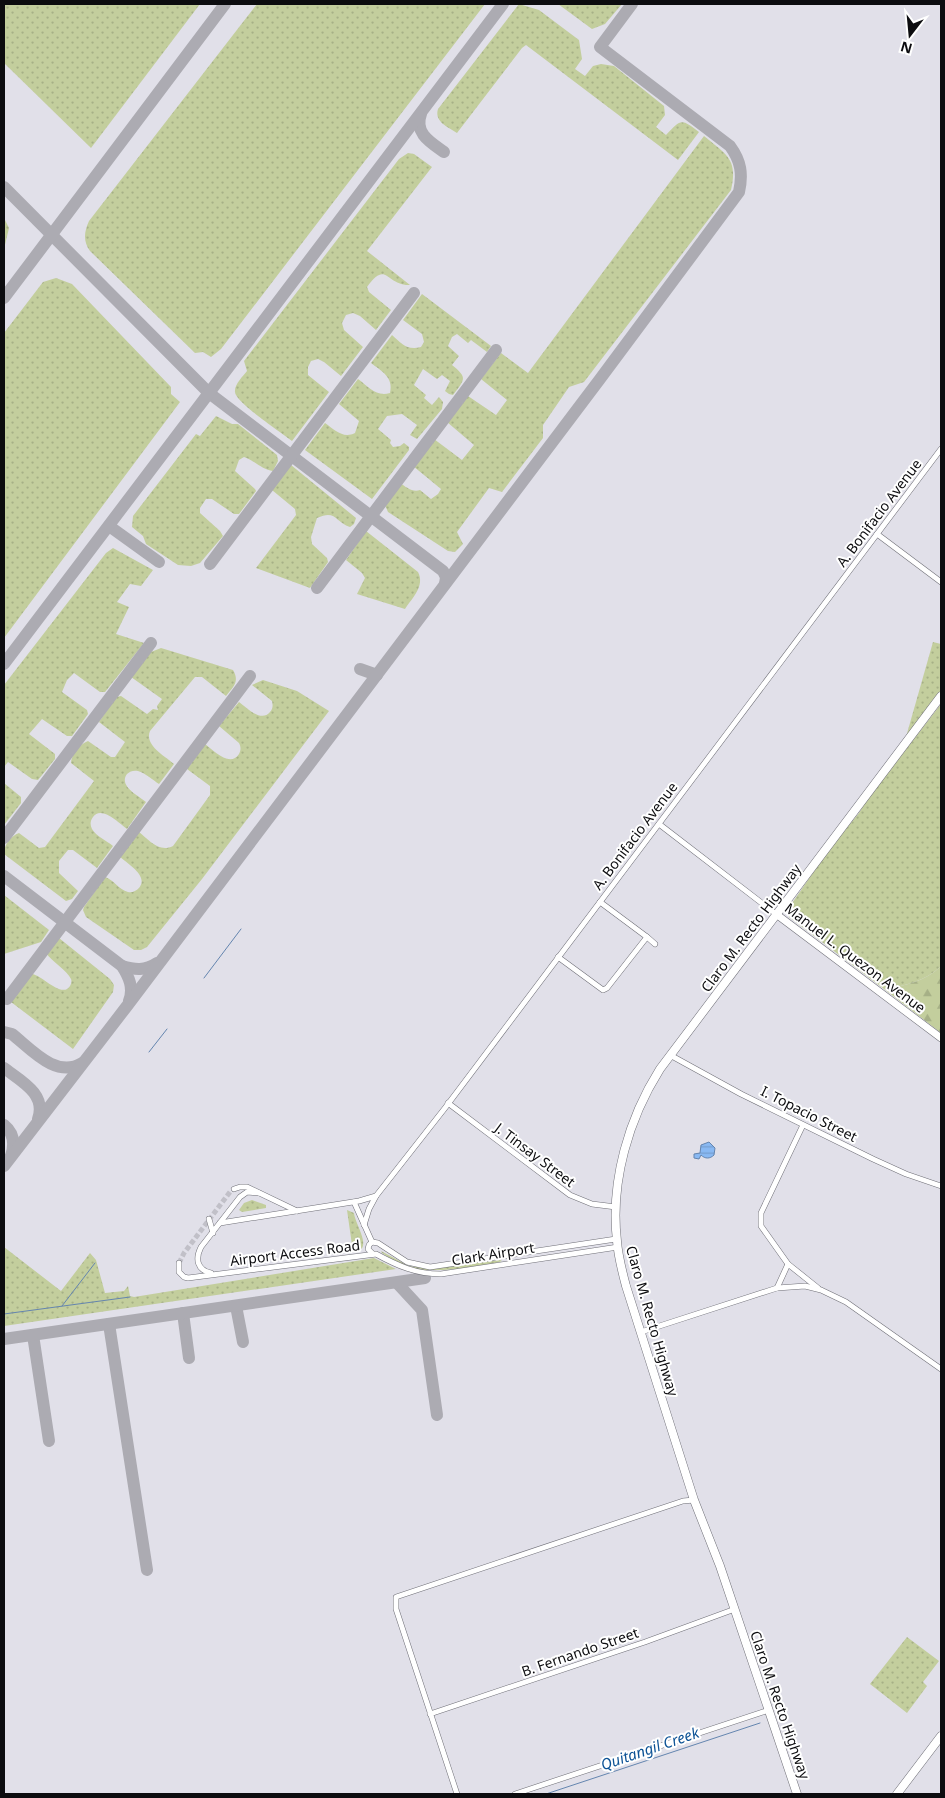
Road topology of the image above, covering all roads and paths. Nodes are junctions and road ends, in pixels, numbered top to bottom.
1 (941, 449) edge
2 (877, 534) junction
3 (941, 582) edge
4 (941, 696) edge
5 (659, 824) junction
6 (600, 902) junction
7 (776, 914) junction
8 (646, 938) junction
9 (655, 944) dead end
10 (558, 957) junction
11 (941, 1038) edge
12 (670, 1056) junction
13 (448, 1103) junction
14 (803, 1125) junction
15 (941, 1186) edge
16 (234, 1189) dead end
17 (260, 1193) junction
18 (376, 1196) junction
19 (354, 1202) junction
20 (616, 1207) junction
21 (297, 1210) junction
22 (209, 1219) dead end
23 (220, 1223) junction
24 (364, 1225) junction
25 (213, 1233) junction
26 (372, 1242) junction
27 (617, 1243) junction
28 (380, 1246) junction
29 (374, 1254) junction
30 (504, 1256) junction
31 (179, 1263) dead end
32 (506, 1263) junction
33 (788, 1264) junction
34 (220, 1274) junction
35 (777, 1288) junction
36 (821, 1290) junction
37 (641, 1332) junction
38 (941, 1369) edge
39 (694, 1500) junction
40 (735, 1609) junction
41 (769, 1710) junction
42 (430, 1714) junction
43 (941, 1736) edge
44 (457, 1794) edge
45 (515, 1794) edge
46 (797, 1794) edge
47 (897, 1794) edge

1 - 2 street, A. Bonifacio Avenue
2 - 3 street
2 - 5 street, A. Bonifacio Avenue
4 - 7 main road, Claro M. Recto Highway
5 - 6 street, A. Bonifacio Avenue
5 - 7 street, Manuel L. Quezon Avenue
6 - 8 street
6 - 10 street, A. Bonifacio Avenue
7 - 11 street, Manuel L. Quezon Avenue
7 - 12 main road, Claro M. Recto Highway
8 - 9 street
8 - 10 street
10 - 13 street, A. Bonifacio Avenue
12 - 14 street, I. Topacio Street
12 - 20 main road, Claro M. Recto Highway
13 - 18 street, A. Bonifacio Avenue
13 - 20 street, J. Tinsay Street
14 - 15 street, I. Topacio Street
14 - 33 street
16 - 17 street
17 - 21 street
17 - 23 street, Airport Access Road
18 - 19 street
18 - 24 street, A. Bonifacio Avenue
19 - 21 street
19 - 24 street
20 - 27 main road, Claro M. Recto Highway
21 - 23 street
22 - 25 street
23 - 25 street, Airport Access Road
24 - 26 street
25 - 34 street, Airport Access Road
26 - 28 street
26 - 29 street
27 - 30 street, Clark Airport
27 - 32 street, Clark Airport
27 - 37 main road, Claro M. Recto Highway
28 - 29 street
28 - 30 street, Clark Airport
29 - 32 street, Clark Airport
29 - 34 street, Airport Access Road
30 - 32 street
31 - 34 street, Airport Access Road
33 - 35 street
33 - 36 street
35 - 36 street
35 - 37 street
36 - 38 street
37 - 39 main road, Claro M. Recto Highway
39 - 40 main road, Claro M. Recto Highway
39 - 42 street
40 - 41 main road, Claro M. Recto Highway
40 - 42 street, B. Fernando Street
41 - 45 street
41 - 46 main road, Claro M. Recto Highway
42 - 44 street
43 - 47 main road

